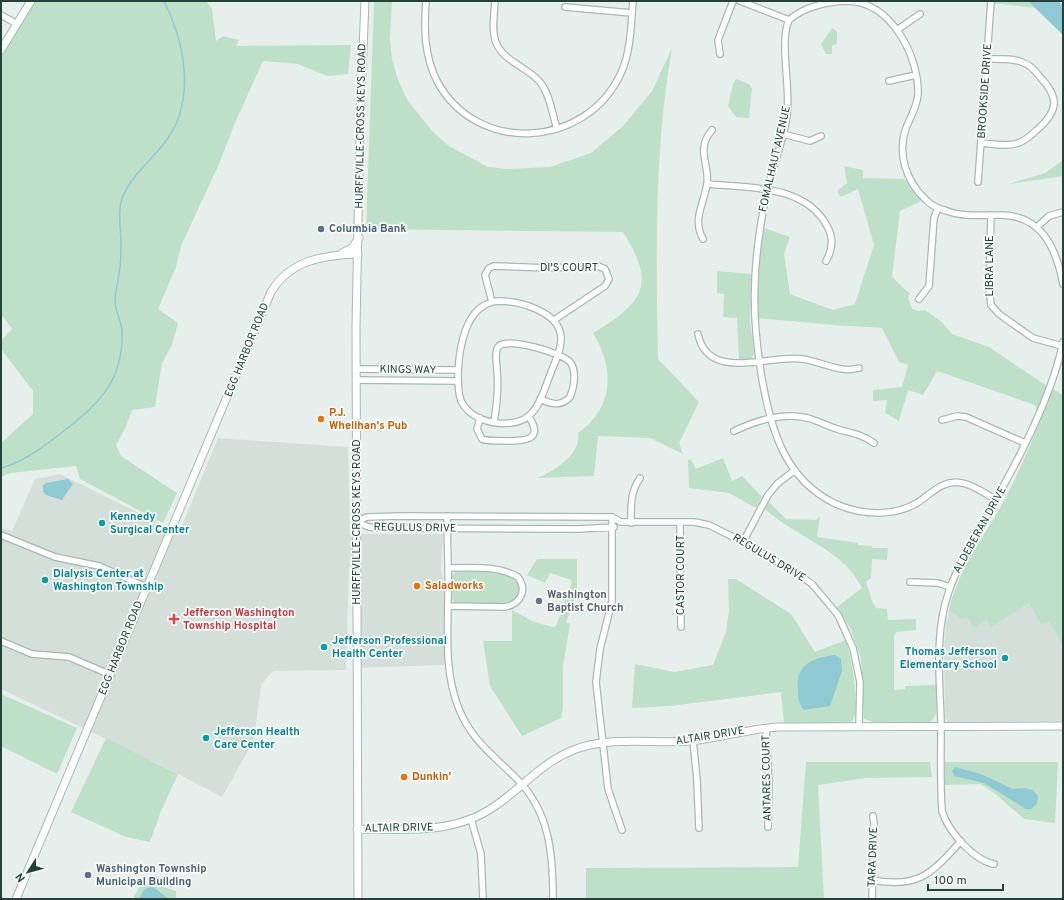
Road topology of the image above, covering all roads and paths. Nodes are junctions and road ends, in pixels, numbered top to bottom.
1 (31, 1) edge
2 (365, 1) edge
3 (426, 1) edge
4 (495, 1) edge
5 (632, 1) edge
6 (733, 1) edge
7 (740, 1) edge
8 (856, 1) edge
9 (991, 1) edge
10 (565, 7) dead end
11 (632, 13) junction
12 (920, 14) dead end
13 (1, 15) edge
14 (789, 20) junction
15 (17, 24) junction
16 (897, 30) junction
17 (1, 50) edge
18 (720, 54) dead end
19 (988, 59) junction
20 (916, 75) junction
21 (889, 81) dead end
22 (557, 129) junction
23 (712, 130) dead end
24 (783, 134) junction
25 (821, 136) dead end
26 (981, 143) junction
27 (978, 182) dead end
28 (707, 184) junction
29 (767, 190) junction
30 (938, 208) junction
31 (1063, 212) edge
32 (991, 215) junction
33 (1037, 227) junction
34 (359, 238) junction
35 (704, 239) dead end
36 (358, 254) junction
37 (334, 255) junction
38 (826, 261) dead end
39 (1063, 284) edge
40 (920, 299) dead end
41 (492, 302) junction
42 (554, 320) junction
43 (698, 334) dead end
44 (1063, 344) edge
45 (557, 355) junction
46 (759, 362) junction
47 (859, 368) dead end
48 (357, 369) junction
49 (458, 370) junction
50 (357, 380) junction
51 (458, 381) junction
52 (540, 399) junction
53 (529, 417) junction
54 (480, 418) junction
55 (770, 419) junction
56 (942, 420) dead end
57 (494, 422) junction
58 (734, 431) dead end
59 (874, 443) dead end
60 (1025, 443) junction
61 (794, 470) junction
62 (640, 478) dead end
63 (996, 500) junction
64 (401, 516) junction
65 (447, 516) junction
66 (612, 517) junction
67 (356, 522) junction
68 (621, 522) junction
69 (631, 522) junction
70 (680, 523) junction
71 (401, 528) junction
72 (612, 528) junction
73 (447, 529) junction
74 (1, 535) edge
75 (743, 542) junction
76 (448, 568) junction
77 (910, 582) dead end
78 (146, 587) junction
79 (950, 587) junction
80 (448, 606) junction
81 (681, 627) dead end
82 (1, 641) edge
83 (111, 675) junction
84 (859, 726) junction
85 (941, 726) junction
86 (1063, 726) edge
87 (766, 728) junction
88 (693, 740) junction
89 (602, 744) junction
90 (522, 784) junction
91 (873, 816) dead end
92 (471, 819) junction
93 (768, 827) dead end
94 (357, 828) junction
95 (699, 828) dead end
96 (622, 830) dead end
97 (961, 841) junction
98 (994, 864) dead end
99 (872, 880) junction
100 (16, 899) edge
101 (358, 899) edge
102 (483, 899) edge
103 (553, 899) edge
104 (872, 899) edge

1 - 15 main road
2 - 34 main road, HURFFVILLE-CROSS KEYS ROAD
3 - 22 street
4 - 22 street
5 - 11 street
6 - 18 street
7 - 14 street
8 - 14 street
8 - 16 street
9 - 19 street, BROOKSIDE DRIVE
10 - 11 street
11 - 22 street
12 - 16 street
13 - 15 street
14 - 24 street, FOMALHAUT AVENUE
15 - 17 main road
16 - 20 street
19 - 26 street, BROOKSIDE DRIVE
19 - 26 street
20 - 21 street
20 - 30 street
23 - 28 street
24 - 25 street
24 - 29 street, FOMALHAUT AVENUE
26 - 27 street, BROOKSIDE DRIVE
28 - 29 street
28 - 35 street
29 - 38 street
29 - 46 street, FOMALHAUT AVENUE
30 - 32 street
30 - 40 street
31 - 33 street
32 - 33 street
32 - 44 street, LIBRA LANE
33 - 39 street
34 - 36 main road, HURFFVILLE-CROSS KEYS ROAD
34 - 37 main road
36 - 37 main road, EGG HARBOR ROAD
36 - 48 main road, HURFFVILLE-CROSS KEYS ROAD
37 - 78 main road, EGG HARBOR ROAD
41 - 42 street
41 - 42 street, DI'S COURT
41 - 49 street
42 - 45 street
43 - 46 street
44 - 60 street, ALDEBERAN DRIVE
45 - 52 street
45 - 52 street
45 - 57 street
46 - 47 street
46 - 55 street, FOMALHAUT AVENUE
48 - 49 street, KINGS WAY
48 - 50 main road, HURFFVILLE-CROSS KEYS ROAD
49 - 51 street
50 - 51 street, KINGS WAY
50 - 67 main road, HURFFVILLE-CROSS KEYS ROAD
51 - 54 street
52 - 53 street
53 - 54 street
53 - 57 street
54 - 57 street
55 - 58 street
55 - 59 street
55 - 61 street, FOMALHAUT AVENUE
56 - 60 street
60 - 63 street, ALDEBERAN DRIVE
61 - 63 street, FOMALHAUT AVENUE
61 - 75 street
62 - 69 street
63 - 79 street, ALDEBERAN DRIVE
64 - 65 street, REGULUS DRIVE
64 - 67 street, REGULUS DRIVE
64 - 71 street
65 - 66 street, REGULUS DRIVE
65 - 73 street
66 - 68 street, REGULUS DRIVE
66 - 72 street
67 - 71 street, REGULUS DRIVE
67 - 94 main road, HURFFVILLE-CROSS KEYS ROAD
68 - 69 street, REGULUS DRIVE
68 - 72 street
69 - 70 street, REGULUS DRIVE
70 - 75 street, REGULUS DRIVE
70 - 81 street, CASTOR COURT
71 - 73 street, REGULUS DRIVE
72 - 73 street, REGULUS DRIVE
72 - 89 street
73 - 76 street
74 - 78 street
75 - 84 street, REGULUS DRIVE
76 - 80 street
76 - 80 street
77 - 79 street
78 - 83 main road, EGG HARBOR ROAD
79 - 85 street, ALDEBERAN DRIVE
80 - 90 street
82 - 83 street
83 - 100 main road, EGG HARBOR ROAD
84 - 85 main road, ALTAIR DRIVE
84 - 87 main road, ALTAIR DRIVE
85 - 86 main road, ALTAIR DRIVE
85 - 97 street, ALDEBERAN DRIVE
87 - 88 main road, ALTAIR DRIVE
87 - 93 street, ANTARES COURT
88 - 89 main road, ALTAIR DRIVE
88 - 95 street
89 - 90 main road, ALTAIR DRIVE
89 - 96 street
90 - 92 main road, ALTAIR DRIVE
90 - 103 street
91 - 99 street, TARA DRIVE
92 - 94 main road, ALTAIR DRIVE
92 - 102 street
94 - 101 main road, HURFFVILLE-CROSS KEYS ROAD
97 - 98 street, ALDEBERAN DRIVE
97 - 99 street
99 - 104 street, TARA DRIVE

